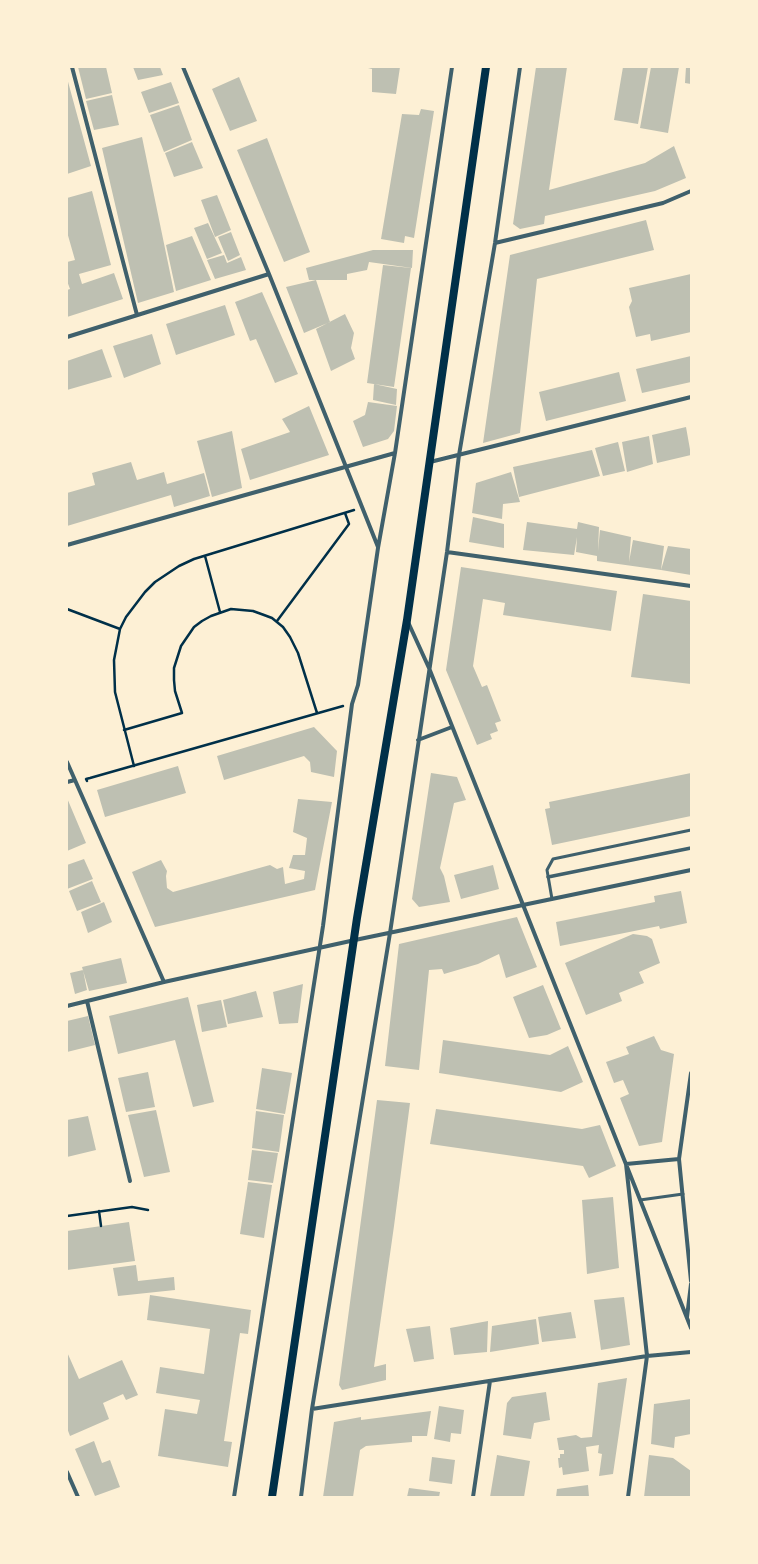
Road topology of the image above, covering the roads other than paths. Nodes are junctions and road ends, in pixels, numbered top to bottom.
1 (72, 67) edge
2 (183, 67) edge
3 (452, 67) edge
4 (486, 67) edge
5 (520, 67) edge
6 (691, 191) edge
7 (495, 243) junction
8 (269, 274) junction
9 (137, 315) junction
10 (67, 337) edge
11 (691, 398) edge
12 (395, 452) junction
13 (459, 455) junction
14 (430, 462) junction
15 (346, 466) junction
16 (67, 545) edge
17 (378, 548) junction
18 (447, 552) junction
19 (691, 586) edge
20 (408, 620) junction
21 (429, 668) junction
22 (452, 727) junction
23 (418, 740) junction
24 (67, 762) edge
25 (75, 780) junction
26 (67, 782) edge
27 (691, 830) edge
28 (691, 848) edge
29 (691, 870) edge
30 (548, 877) junction
31 (552, 899) junction
32 (523, 905) junction
33 (390, 933) junction
34 (354, 940) junction
35 (320, 948) junction
36 (164, 982) junction
37 (87, 1001) junction
38 (67, 1006) edge
39 (691, 1073) edge
40 (679, 1159) junction
41 (626, 1164) junction
42 (130, 1182) dead end
43 (683, 1194) junction
44 (640, 1200) junction
45 (691, 1280) edge
46 (691, 1284) edge
47 (687, 1318) junction
48 (691, 1328) edge
49 (691, 1352) edge
50 (647, 1356) junction
51 (490, 1381) junction
52 (312, 1409) junction
53 (67, 1472) edge
54 (78, 1497) edge
55 (234, 1497) edge
56 (272, 1497) edge
57 (301, 1497) edge
58 (473, 1497) edge
59 (628, 1497) edge

1 - 9 street
2 - 8 street
3 - 12 street
4 - 14 main road
5 - 7 street
6 - 7 street
7 - 13 street
8 - 9 street
8 - 15 street
9 - 10 street
11 - 13 street
12 - 15 street
12 - 17 street
13 - 14 street
13 - 18 street
14 - 20 main road
15 - 16 street
15 - 17 street
17 - 35 street
18 - 19 street
18 - 21 street
20 - 21 street
20 - 34 main road
21 - 22 street
21 - 23 street
22 - 23 street
22 - 32 street
23 - 33 street
24 - 25 street
25 - 26 street
25 - 36 street
27 - 30 lane
28 - 30 street
29 - 31 street
30 - 31 lane
31 - 32 street
32 - 33 street
32 - 41 street
33 - 34 street
33 - 52 street
34 - 35 street
34 - 56 main road
35 - 36 street
35 - 55 street
36 - 37 street
37 - 38 street
37 - 42 street
39 - 40 street
40 - 41 street
40 - 43 street
41 - 44 street
41 - 50 street
43 - 44 lane
43 - 45 street
44 - 47 street
46 - 47 street
47 - 48 street
49 - 50 street
50 - 51 street
50 - 59 street
51 - 52 street
51 - 58 street
52 - 57 street
53 - 54 street

